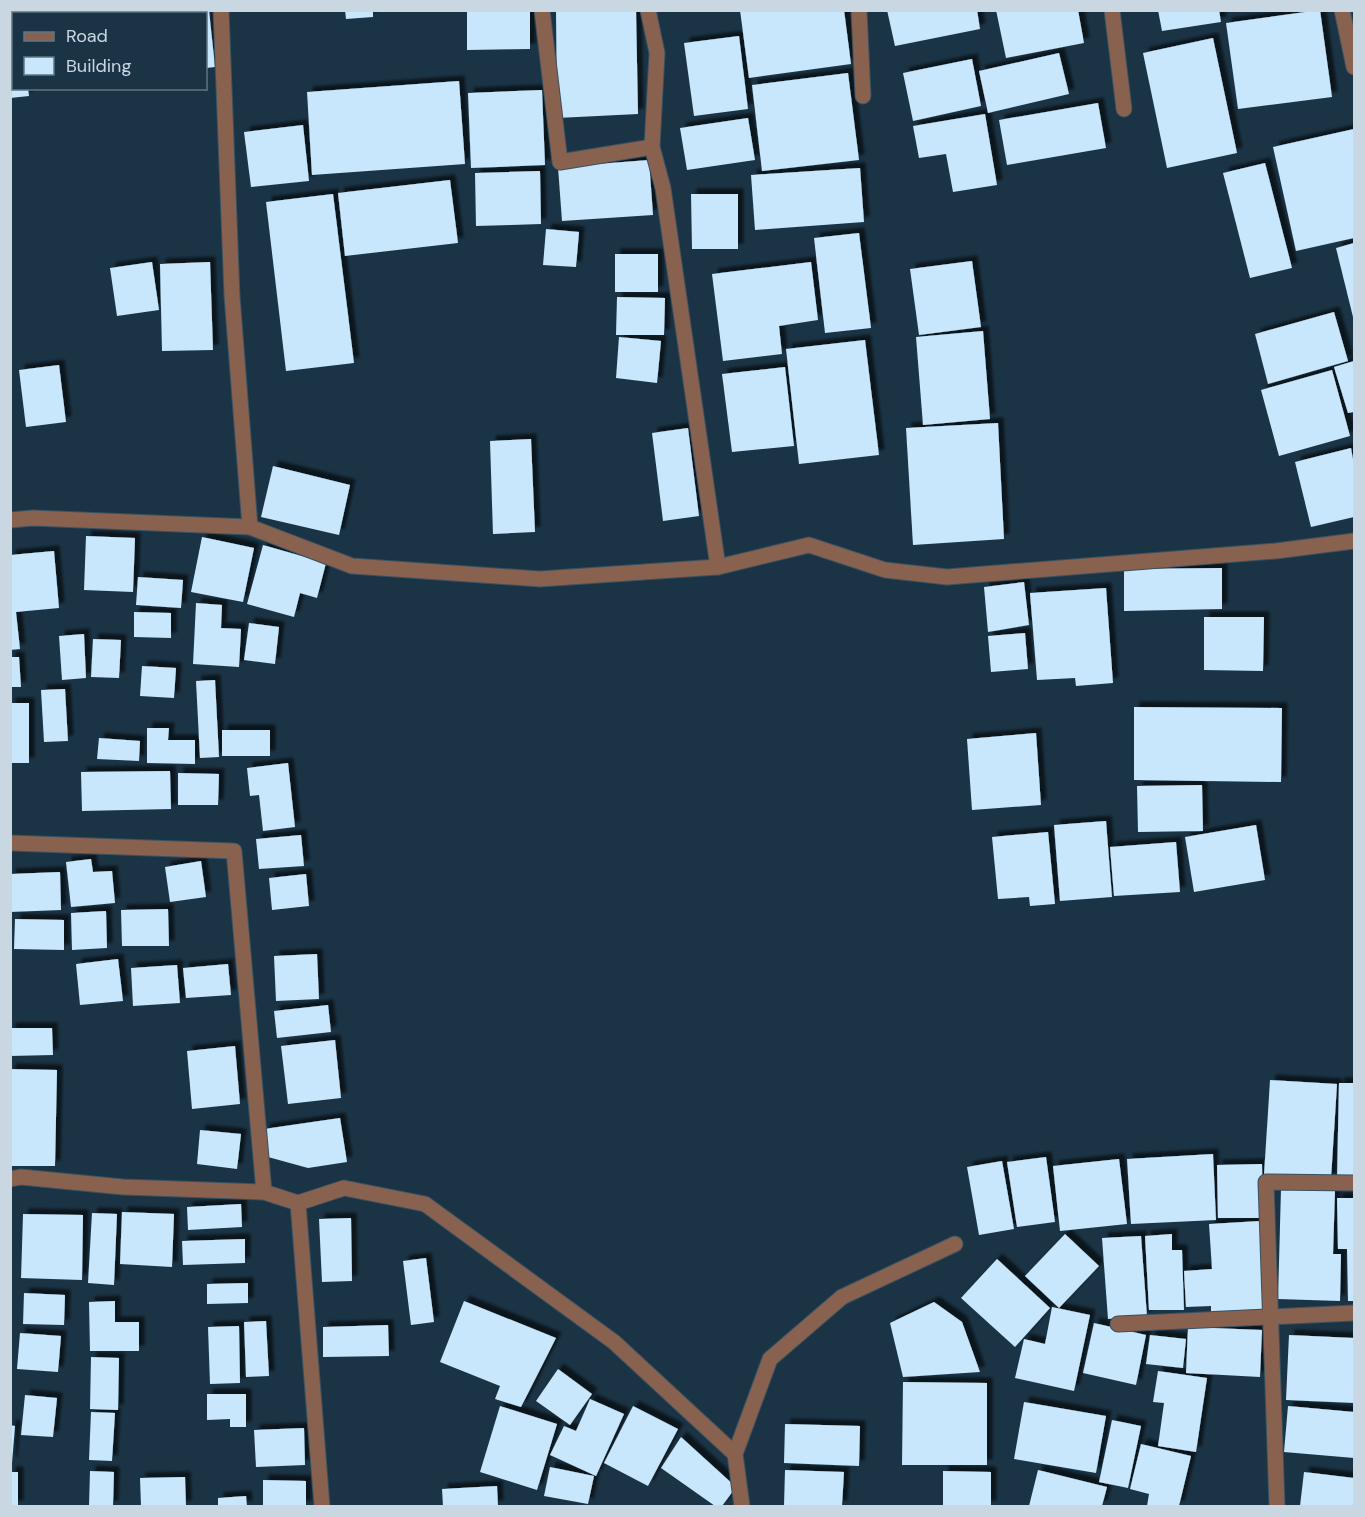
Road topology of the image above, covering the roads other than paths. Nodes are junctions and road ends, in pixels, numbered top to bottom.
1 (221, 10) edge
2 (542, 10) edge
3 (648, 10) edge
4 (859, 10) edge
5 (1112, 10) edge
6 (1342, 10) edge
7 (1354, 67) edge
8 (863, 96) dead end
9 (1124, 109) dead end
10 (652, 147) junction
11 (10, 520) edge
12 (250, 527) junction
13 (1354, 541) edge
14 (718, 567) junction
15 (10, 843) edge
16 (10, 1179) edge
17 (1354, 1183) edge
18 (264, 1192) junction
19 (298, 1203) junction
20 (955, 1244) dead end
21 (1354, 1313) edge
22 (1269, 1316) junction
23 (1118, 1324) dead end
24 (735, 1454) junction
25 (322, 1506) edge
26 (742, 1506) edge
27 (1277, 1506) edge

1 - 12 street
2 - 10 street
3 - 10 street
4 - 8 street
5 - 9 street
6 - 7 street
10 - 14 street
11 - 12 street
12 - 14 street
13 - 14 street
15 - 18 street
16 - 18 street
17 - 22 street
18 - 19 street
19 - 24 street
19 - 25 street
20 - 24 street
21 - 22 street
22 - 23 street
22 - 27 street
24 - 26 street

